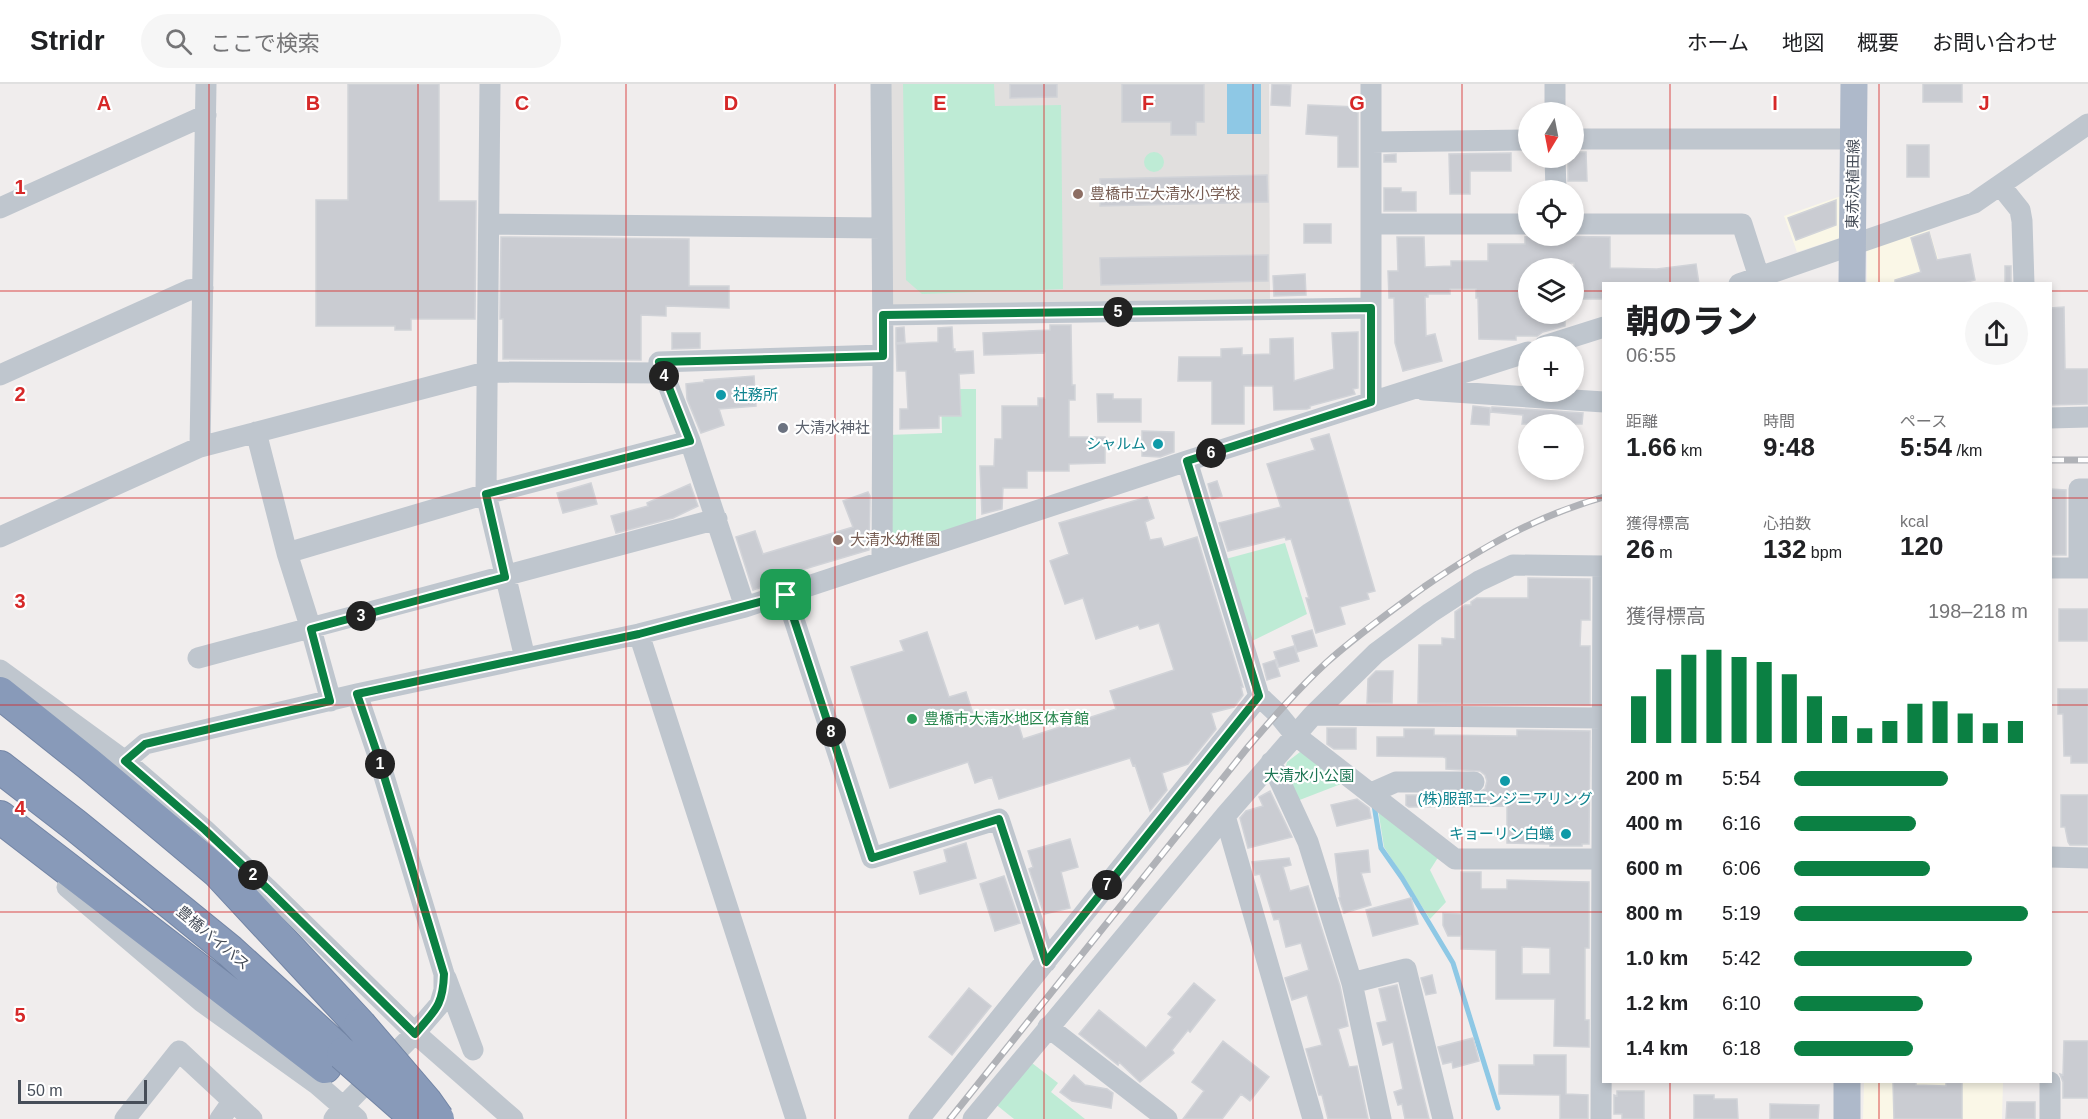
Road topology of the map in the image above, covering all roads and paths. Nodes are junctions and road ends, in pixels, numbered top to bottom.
1 (206, 84) edge
2 (490, 84) edge
3 (880, 84) edge
4 (1371, 84) edge
5 (1555, 84) edge
6 (1854, 84) edge
7 (1555, 102) edge
8 (206, 116) junction
9 (2088, 123) edge
10 (1584, 139) edge
11 (1853, 139) junction
12 (1518, 140) edge
13 (1371, 142) junction
14 (2000, 185) junction
15 (0, 208) edge
16 (489, 224) junction
17 (1371, 224) junction
18 (1518, 224) edge
19 (1584, 224) edge
20 (881, 228) junction
21 (1852, 245) junction
22 (1749, 280) edge
23 (1852, 282) edge
24 (2024, 282) edge
25 (203, 288) junction
26 (1371, 308) junction
27 (883, 315) junction
28 (1602, 328) edge
29 (1576, 336) edge
30 (1518, 354) edge
31 (883, 356) junction
32 (486, 372) junction
33 (663, 374) junction
34 (0, 375) edge
35 (1413, 389) junction
36 (1371, 402) junction
37 (1602, 402) edge
38 (2088, 417) edge
39 (2052, 418) edge
40 (256, 432) junction
41 (690, 441) junction
42 (200, 447) junction
43 (1187, 461) junction
44 (2088, 489) edge
45 (486, 494) junction
46 (717, 519) junction
47 (0, 537) edge
48 (287, 553) junction
49 (882, 561) junction
50 (1602, 566) edge
51 (2052, 568) edge
52 (2084, 568) edge
53 (505, 577) junction
54 (786, 595) junction
55 (745, 607) junction
56 (311, 629) junction
57 (639, 634) junction
58 (198, 658) dead end
59 (525, 658) junction
60 (0, 670) edge
61 (0, 693) edge
62 (357, 694) junction
63 (1259, 696) junction
64 (330, 701) junction
65 (1313, 715) junction
66 (1602, 718) edge
67 (1295, 735) junction
68 (125, 761) junction
69 (1271, 762) junction
70 (0, 767) edge
71 (1474, 782) dead end
72 (1371, 794) junction
73 (1225, 816) junction
74 (0, 817) edge
75 (0, 836) edge
76 (2052, 857) edge
77 (2088, 858) edge
78 (1602, 859) edge
79 (1046, 962) junction
80 (444, 974) junction
81 (1352, 983) junction
82 (1048, 1027) junction
83 (415, 1034) junction
84 (473, 1050) dead end
85 (334, 1060) junction
86 (1847, 1083) edge
87 (2050, 1083) edge
88 (226, 1110) edge
89 (345, 1115) edge
90 (125, 1119) edge
91 (252, 1119) edge
92 (396, 1119) edge
93 (417, 1119) edge
94 (438, 1119) edge
95 (513, 1119) edge
96 (796, 1119) edge
97 (919, 1119) edge
98 (973, 1119) edge
99 (1167, 1119) edge
100 (1313, 1119) edge
101 (1381, 1119) edge
102 (1443, 1119) edge
103 (1601, 1119) edge
104 (1847, 1119) edge
105 (2050, 1119) edge

1 - 8 street
2 - 16 street
3 - 20 street
4 - 13 street
5 - 7 street
6 - 11 main road, 東赤沢植田線
8 - 15 street
8 - 25 street
9 - 14 street
10 - 11 street
11 - 21 main road, 東赤沢植田線
12 - 13 street
13 - 17 street
14 - 21 street
14 - 24 street
16 - 20 street
16 - 32 street
17 - 18 street
17 - 26 street
19 - 22 street
20 - 27 street
21 - 22 street
21 - 23 main road, 東赤沢植田線
25 - 34 street
25 - 42 street
26 - 27 street
26 - 36 street
27 - 31 street
28 - 29 street
30 - 35 street
31 - 33 street
31 - 49 street
32 - 33 street
32 - 40 street
32 - 45 street
33 - 41 street
35 - 36 street
35 - 37 street
36 - 43 street
38 - 39 street
40 - 42 street
40 - 48 street
41 - 45 street
41 - 46 street
42 - 47 street
43 - 49 street
43 - 63 street
44 - 52 street
45 - 48 street
45 - 53 street
46 - 53 street
46 - 55 street
48 - 56 street
49 - 54 street
50 - 65 street
51 - 52 street
53 - 56 street
53 - 59 street
54 - 55 street
54 - 79 street
55 - 57 street
56 - 58 street
56 - 64 street
57 - 59 street
57 - 96 street
59 - 62 street
60 - 68 street
61 - 94 highway, bridge
62 - 64 street
62 - 80 street
63 - 67 street
63 - 79 street
64 - 68 street
65 - 66 street
65 - 67 street
66 - 78 street
67 - 69 street
67 - 72 street
68 - 83 street
69 - 73 street
69 - 81 street
70 - 85 highway, 豊橋バイパス
71 - 72 street
72 - 78 street
73 - 82 street
73 - 100 street
74 - 85 highway
75 - 89 street
76 - 77 street
78 - 103 street
79 - 97 street
80 - 83 street
80 - 84 street
81 - 101 street
81 - 102 street
82 - 98 street
82 - 99 street
83 - 89 street
83 - 95 street
85 - 92 highway
85 - 93 highway, 豊橋バイパス, bridge
86 - 104 main road
87 - 105 street
88 - 90 street
88 - 91 street

